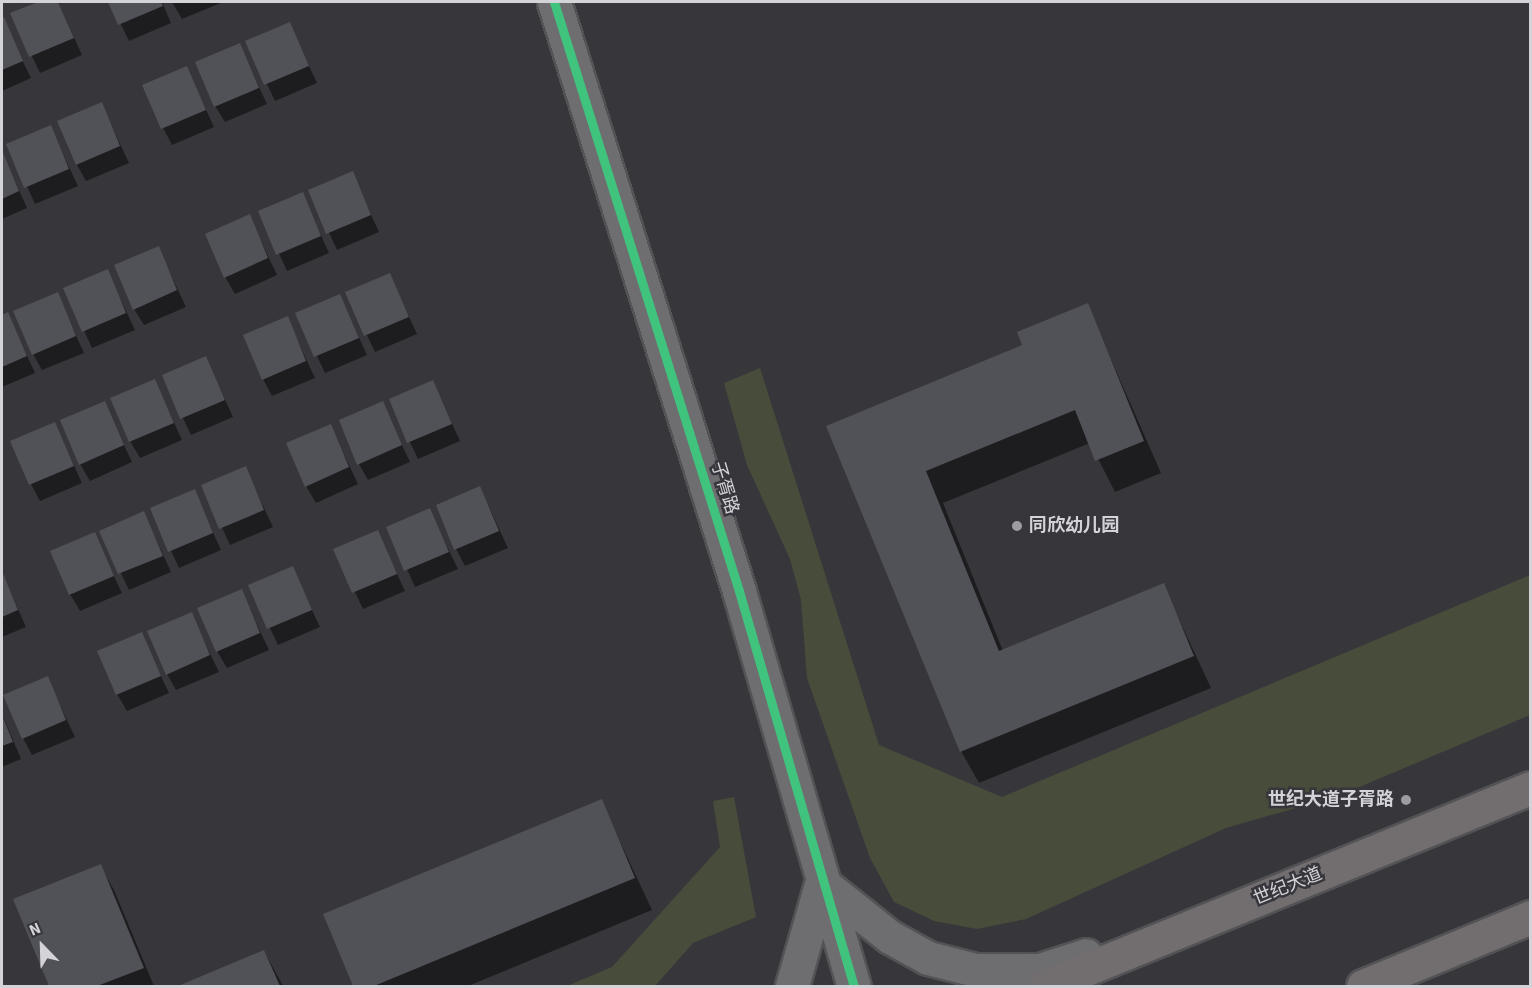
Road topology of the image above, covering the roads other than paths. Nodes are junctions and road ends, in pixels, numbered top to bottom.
1 (554, 2) edge
2 (1530, 788) edge
3 (822, 883) junction
4 (1530, 917) edge
5 (1192, 926) junction
6 (792, 987) edge
7 (854, 987) edge
8 (1045, 987) edge
9 (1364, 987) edge

1 - 3 street, 子胥路
2 - 5 main road, 世纪大道
3 - 5 street
3 - 6 street
3 - 7 street, 子胥路
4 - 9 main road
5 - 8 main road, 世纪大道

